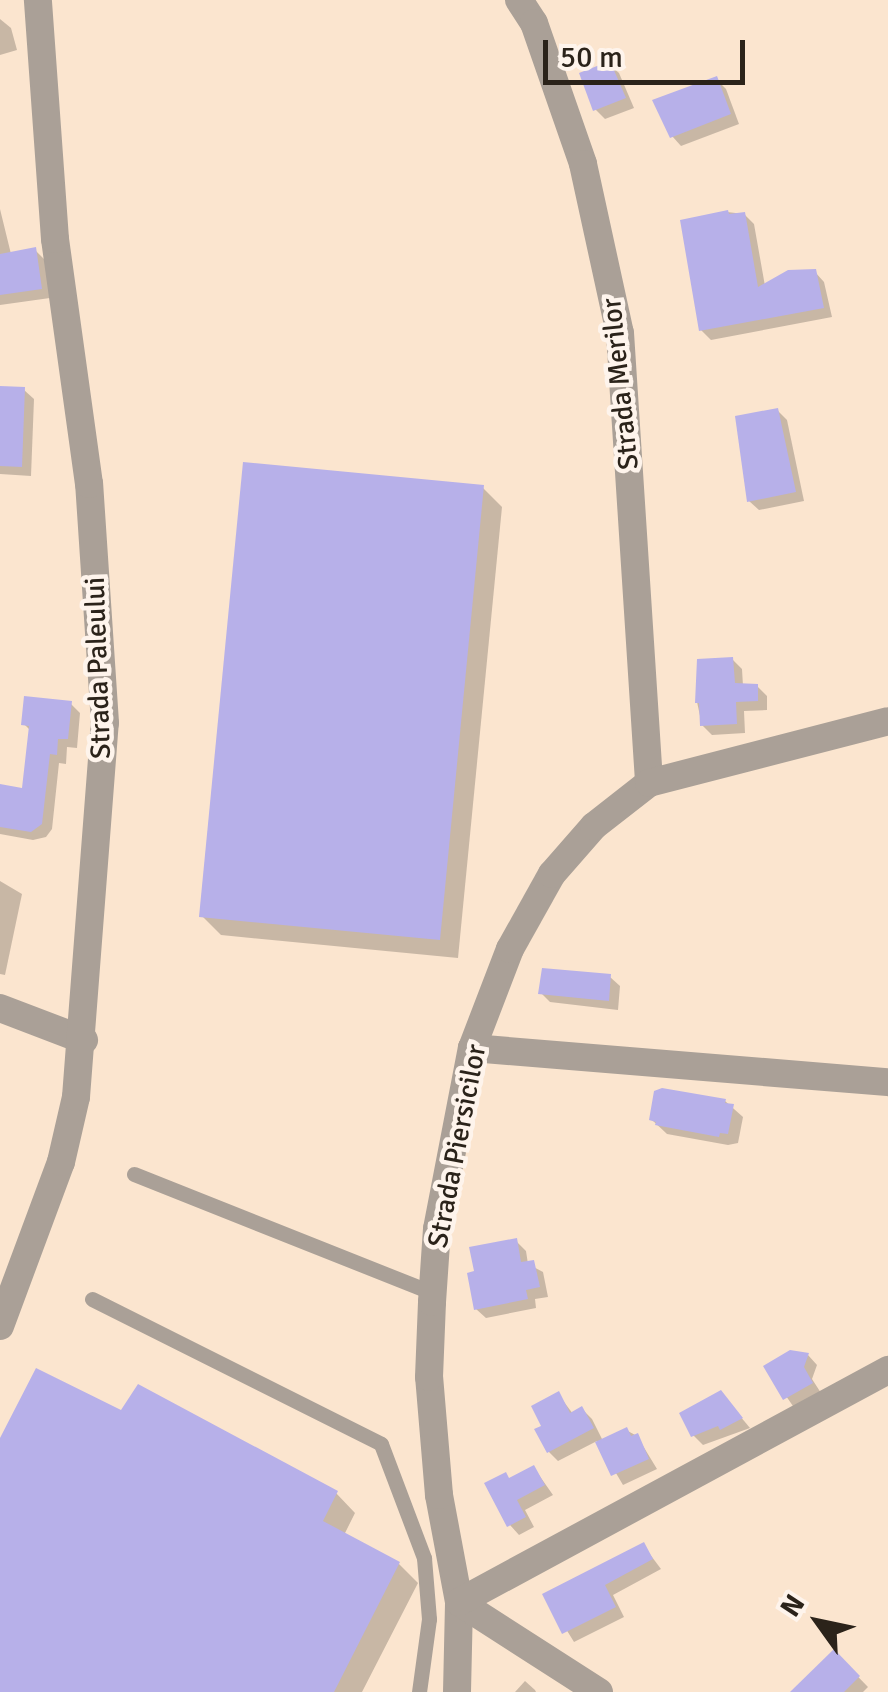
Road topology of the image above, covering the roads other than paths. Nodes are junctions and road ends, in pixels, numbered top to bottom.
1 (38, 0) edge
2 (519, 0) edge
3 (888, 721) edge
4 (650, 783) junction
5 (0, 1008) edge
6 (84, 1040) junction
7 (472, 1048) junction
8 (888, 1082) edge
9 (134, 1174) dead end
10 (433, 1293) junction
11 (92, 1299) dead end
12 (0, 1326) edge
13 (888, 1370) edge
14 (459, 1602) junction
15 (420, 1692) edge
16 (457, 1692) edge
17 (599, 1692) edge

1 - 6 street, Strada Paleului
2 - 4 street, Strada Merilor
3 - 4 street, Strada Piersicilor
4 - 7 street, Strada Piersicilor
5 - 6 street
6 - 12 street, Strada Paleului
7 - 8 street
7 - 10 street, Strada Piersicilor
9 - 10 lane
10 - 14 street, Strada Piersicilor
11 - 15 lane
13 - 14 street
14 - 16 street, Strada Piersicilor
14 - 17 street

